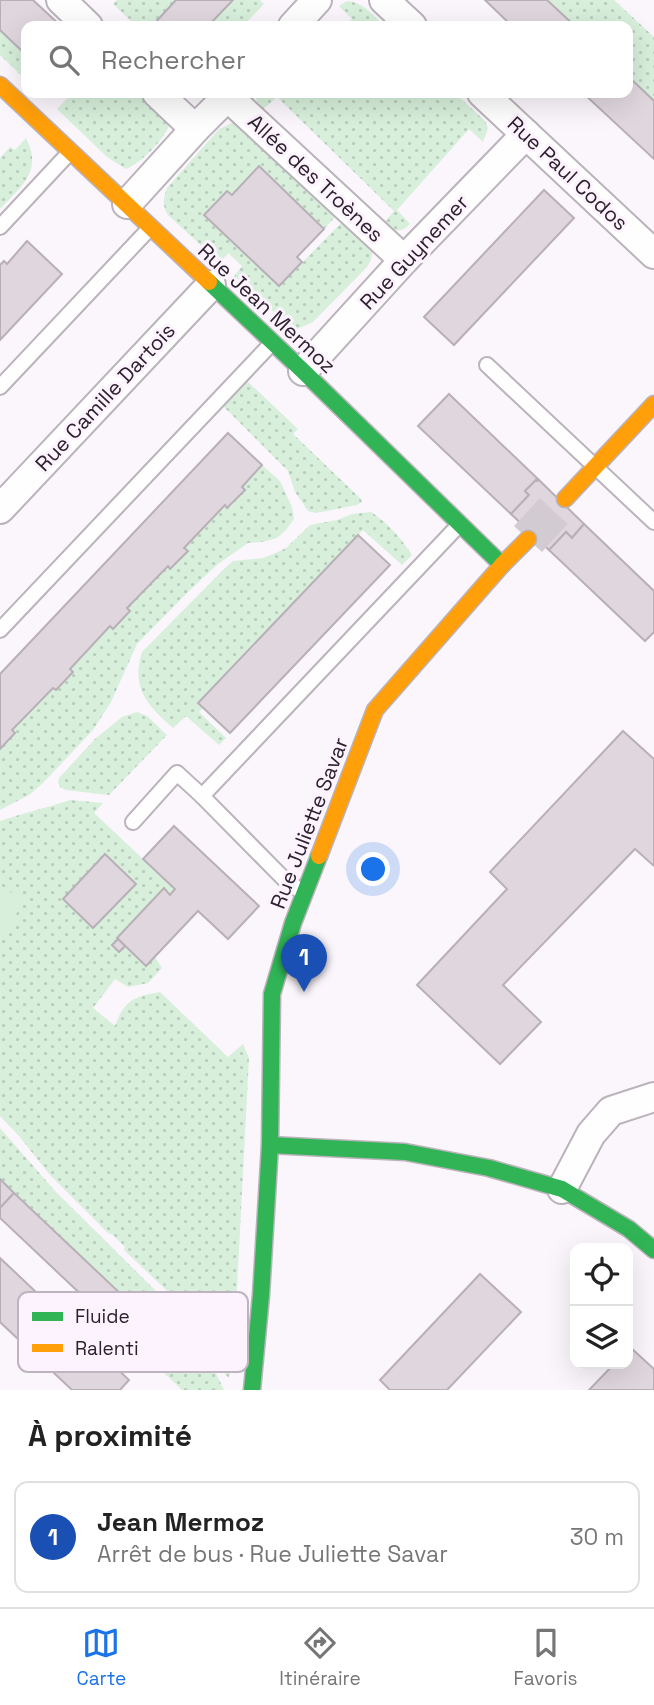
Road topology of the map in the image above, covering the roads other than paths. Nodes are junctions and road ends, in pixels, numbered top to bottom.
1 (61, 0) edge
2 (317, 0) edge
3 (384, 0) edge
4 (83, 21) edge
5 (298, 21) edge
6 (407, 21) edge
7 (0, 85) edge
8 (162, 98) edge
9 (226, 98) edge
10 (232, 98) edge
11 (487, 98) edge
12 (195, 129) junction
13 (526, 134) junction
14 (70, 152) junction
15 (127, 204) junction
16 (0, 227) edge
17 (151, 227) junction
18 (654, 254) edge
19 (404, 260) junction
20 (211, 285) junction
21 (272, 342) junction
22 (487, 365) dead end
23 (303, 371) junction
24 (0, 387) edge
25 (654, 404) edge
26 (596, 467) junction
27 (565, 499) tunnel mouth
28 (0, 509) edge
29 (654, 522) edge
30 (460, 524) junction
31 (528, 539) tunnel mouth
32 (502, 565) junction
33 (0, 630) edge
34 (202, 796) junction
35 (133, 822) dead end
36 (303, 893) junction
37 (654, 1097) edge
38 (270, 1145) junction
39 (562, 1189) junction
40 (654, 1250) edge
41 (252, 1390) edge

1 - 4 street
2 - 5 street
3 - 6 street
7 - 14 street, Rue Jean Mermoz
8 - 12 street
9 - 12 street
10 - 19 street, Allée des Troènes
11 - 13 street, Rue Paul Codos
12 - 15 street
13 - 18 street, Rue Paul Codos
13 - 19 street, Rue Guynemer
14 - 15 street, Rue Jean Mermoz
14 - 16 lane
15 - 17 street, Rue Jean Mermoz
17 - 20 street, Rue Jean Mermoz
17 - 24 lane
19 - 23 street, Rue Guynemer
20 - 21 street, Rue Jean Mermoz
20 - 28 street, Rue Camille Dartois
21 - 23 street, Rue Jean Mermoz
21 - 33 lane
22 - 26 lane
23 - 30 street, Rue Jean Mermoz
25 - 26 street
26 - 27 street
26 - 29 lane
30 - 32 street, Rue Jean Mermoz
30 - 34 lane
31 - 32 street, Rue Juliette Savar
32 - 36 street, Rue Juliette Savar
34 - 35 lane
34 - 36 lane
36 - 38 street, Rue Juliette Savar
37 - 39 street
38 - 39 street
38 - 41 street, Rue Juliette Savar
39 - 40 street

